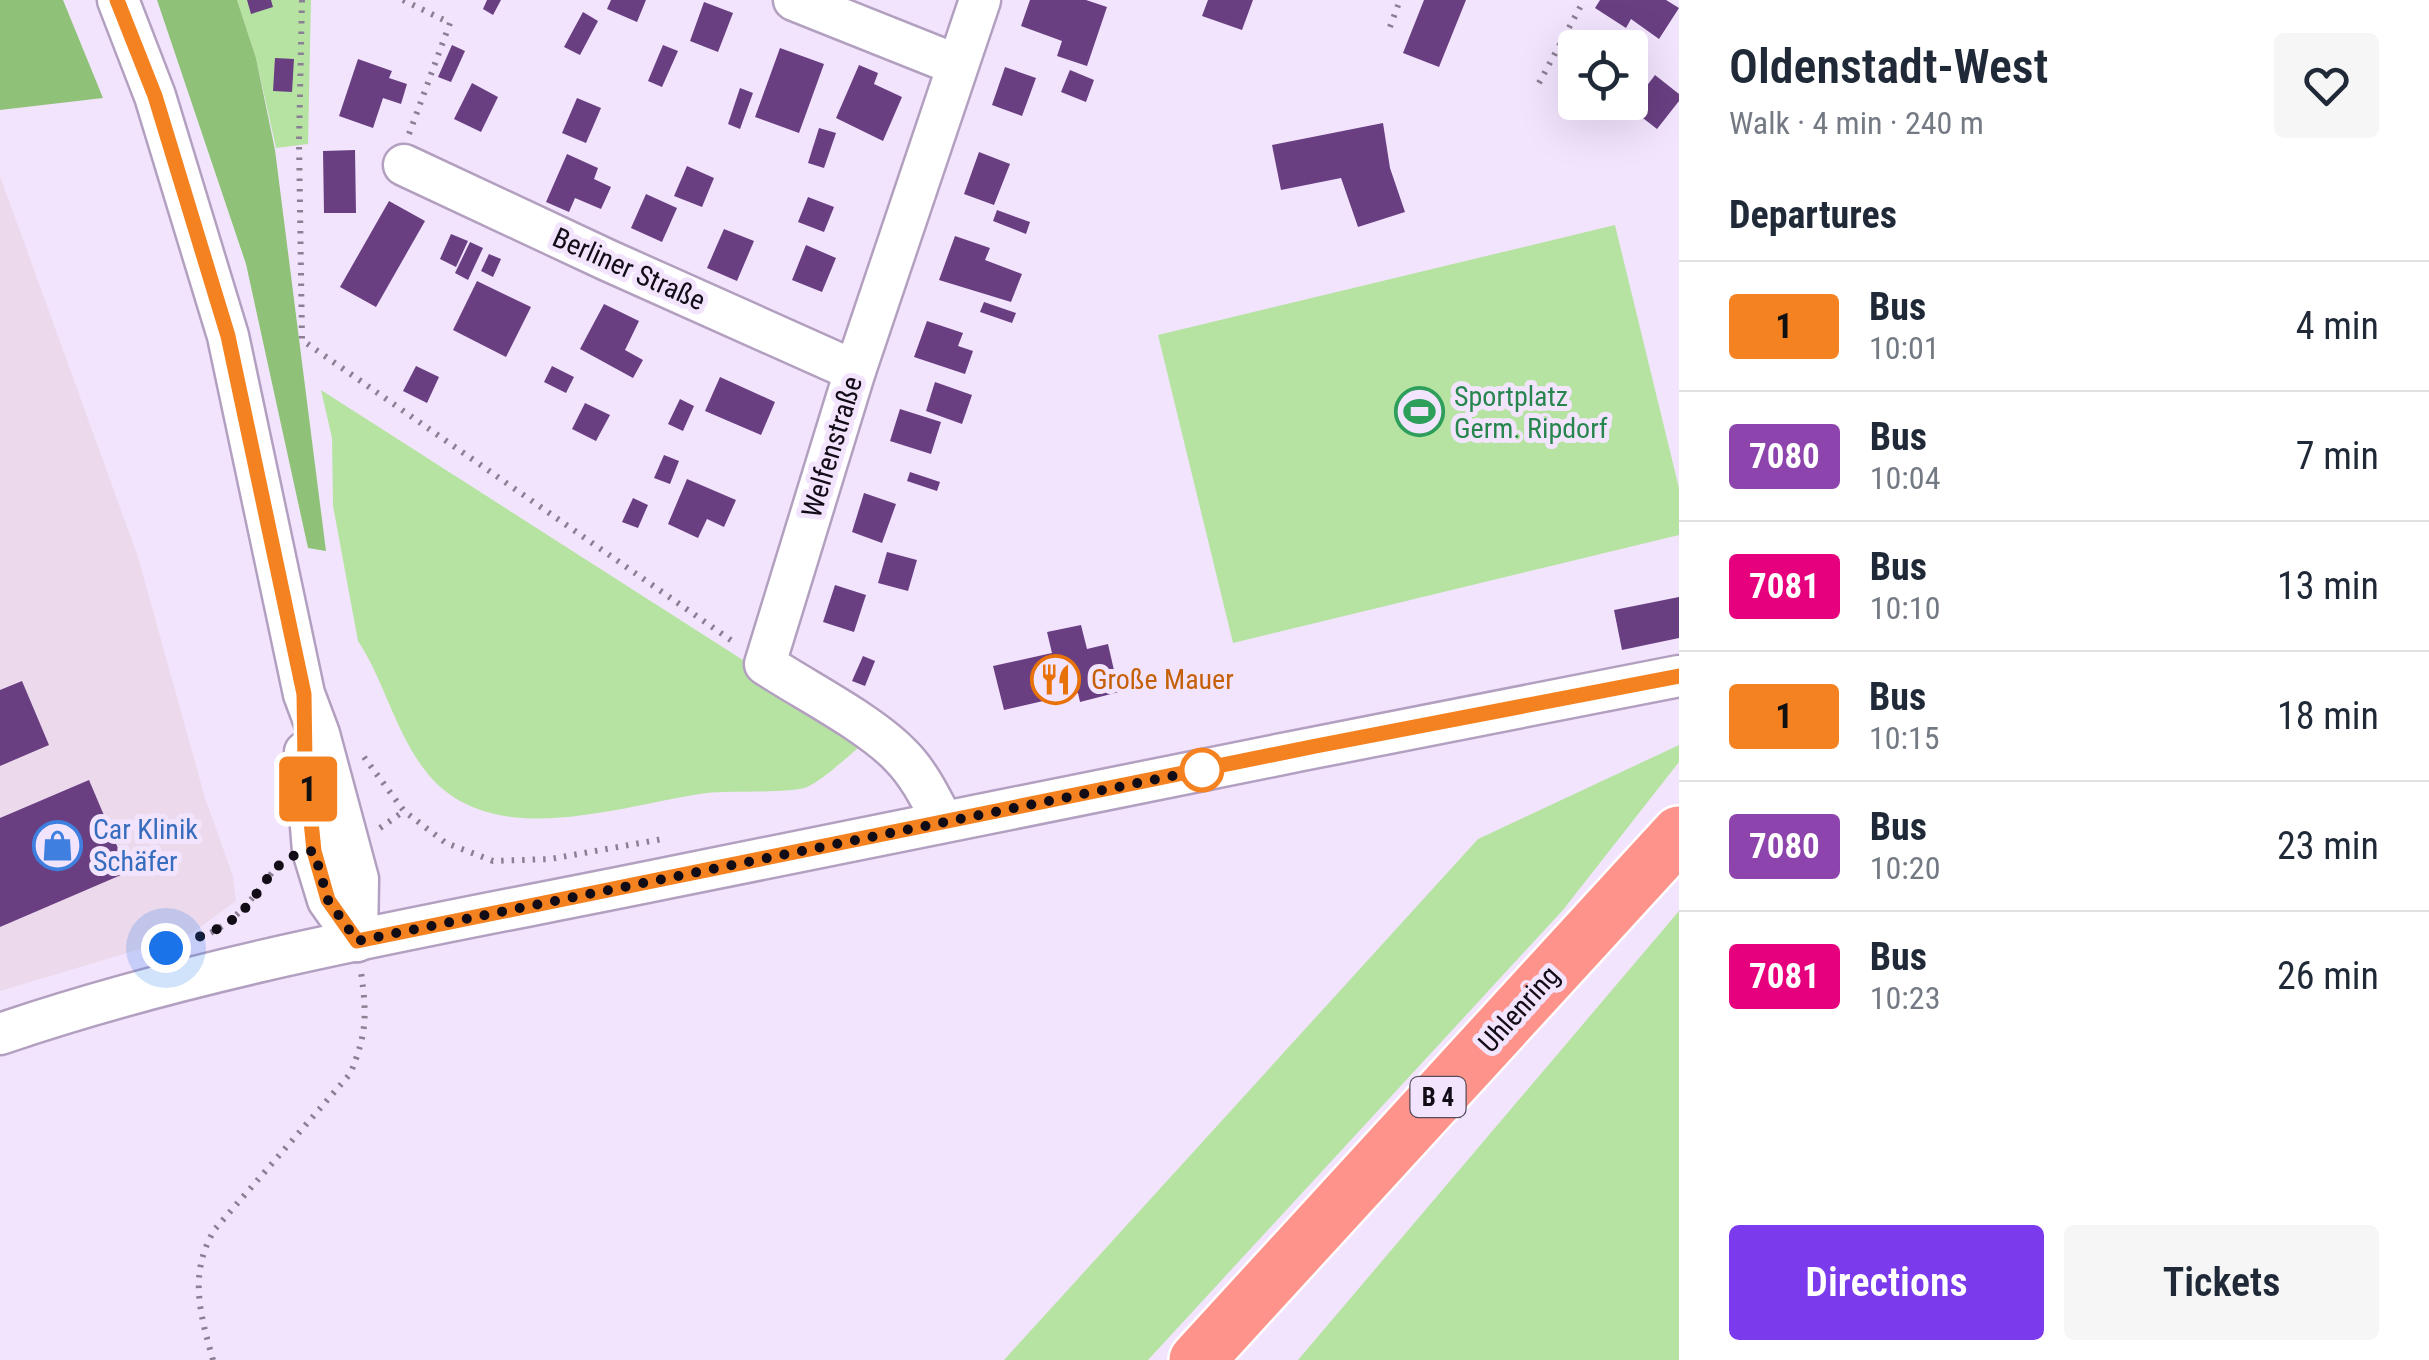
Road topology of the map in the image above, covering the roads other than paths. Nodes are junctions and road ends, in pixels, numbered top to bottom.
1 (118, 0) edge
2 (794, 0) edge
3 (980, 0) edge
4 (957, 66) junction
5 (404, 164) road end
6 (855, 371) junction
7 (1679, 676) edge
8 (304, 694) junction
9 (943, 822) junction
10 (1679, 834) edge
11 (357, 941) junction
12 (0, 1034) edge
13 (1197, 1360) edge

1 - 8 street
2 - 4 street
3 - 4 street, Welfenstraße
4 - 6 street, Welfenstraße
5 - 6 street, Berliner Straße
6 - 9 street, Welfenstraße
7 - 9 street
8 - 11 street
8 - 11 street
9 - 11 street
10 - 13 highway, Uhlenring / B 4
11 - 12 street

